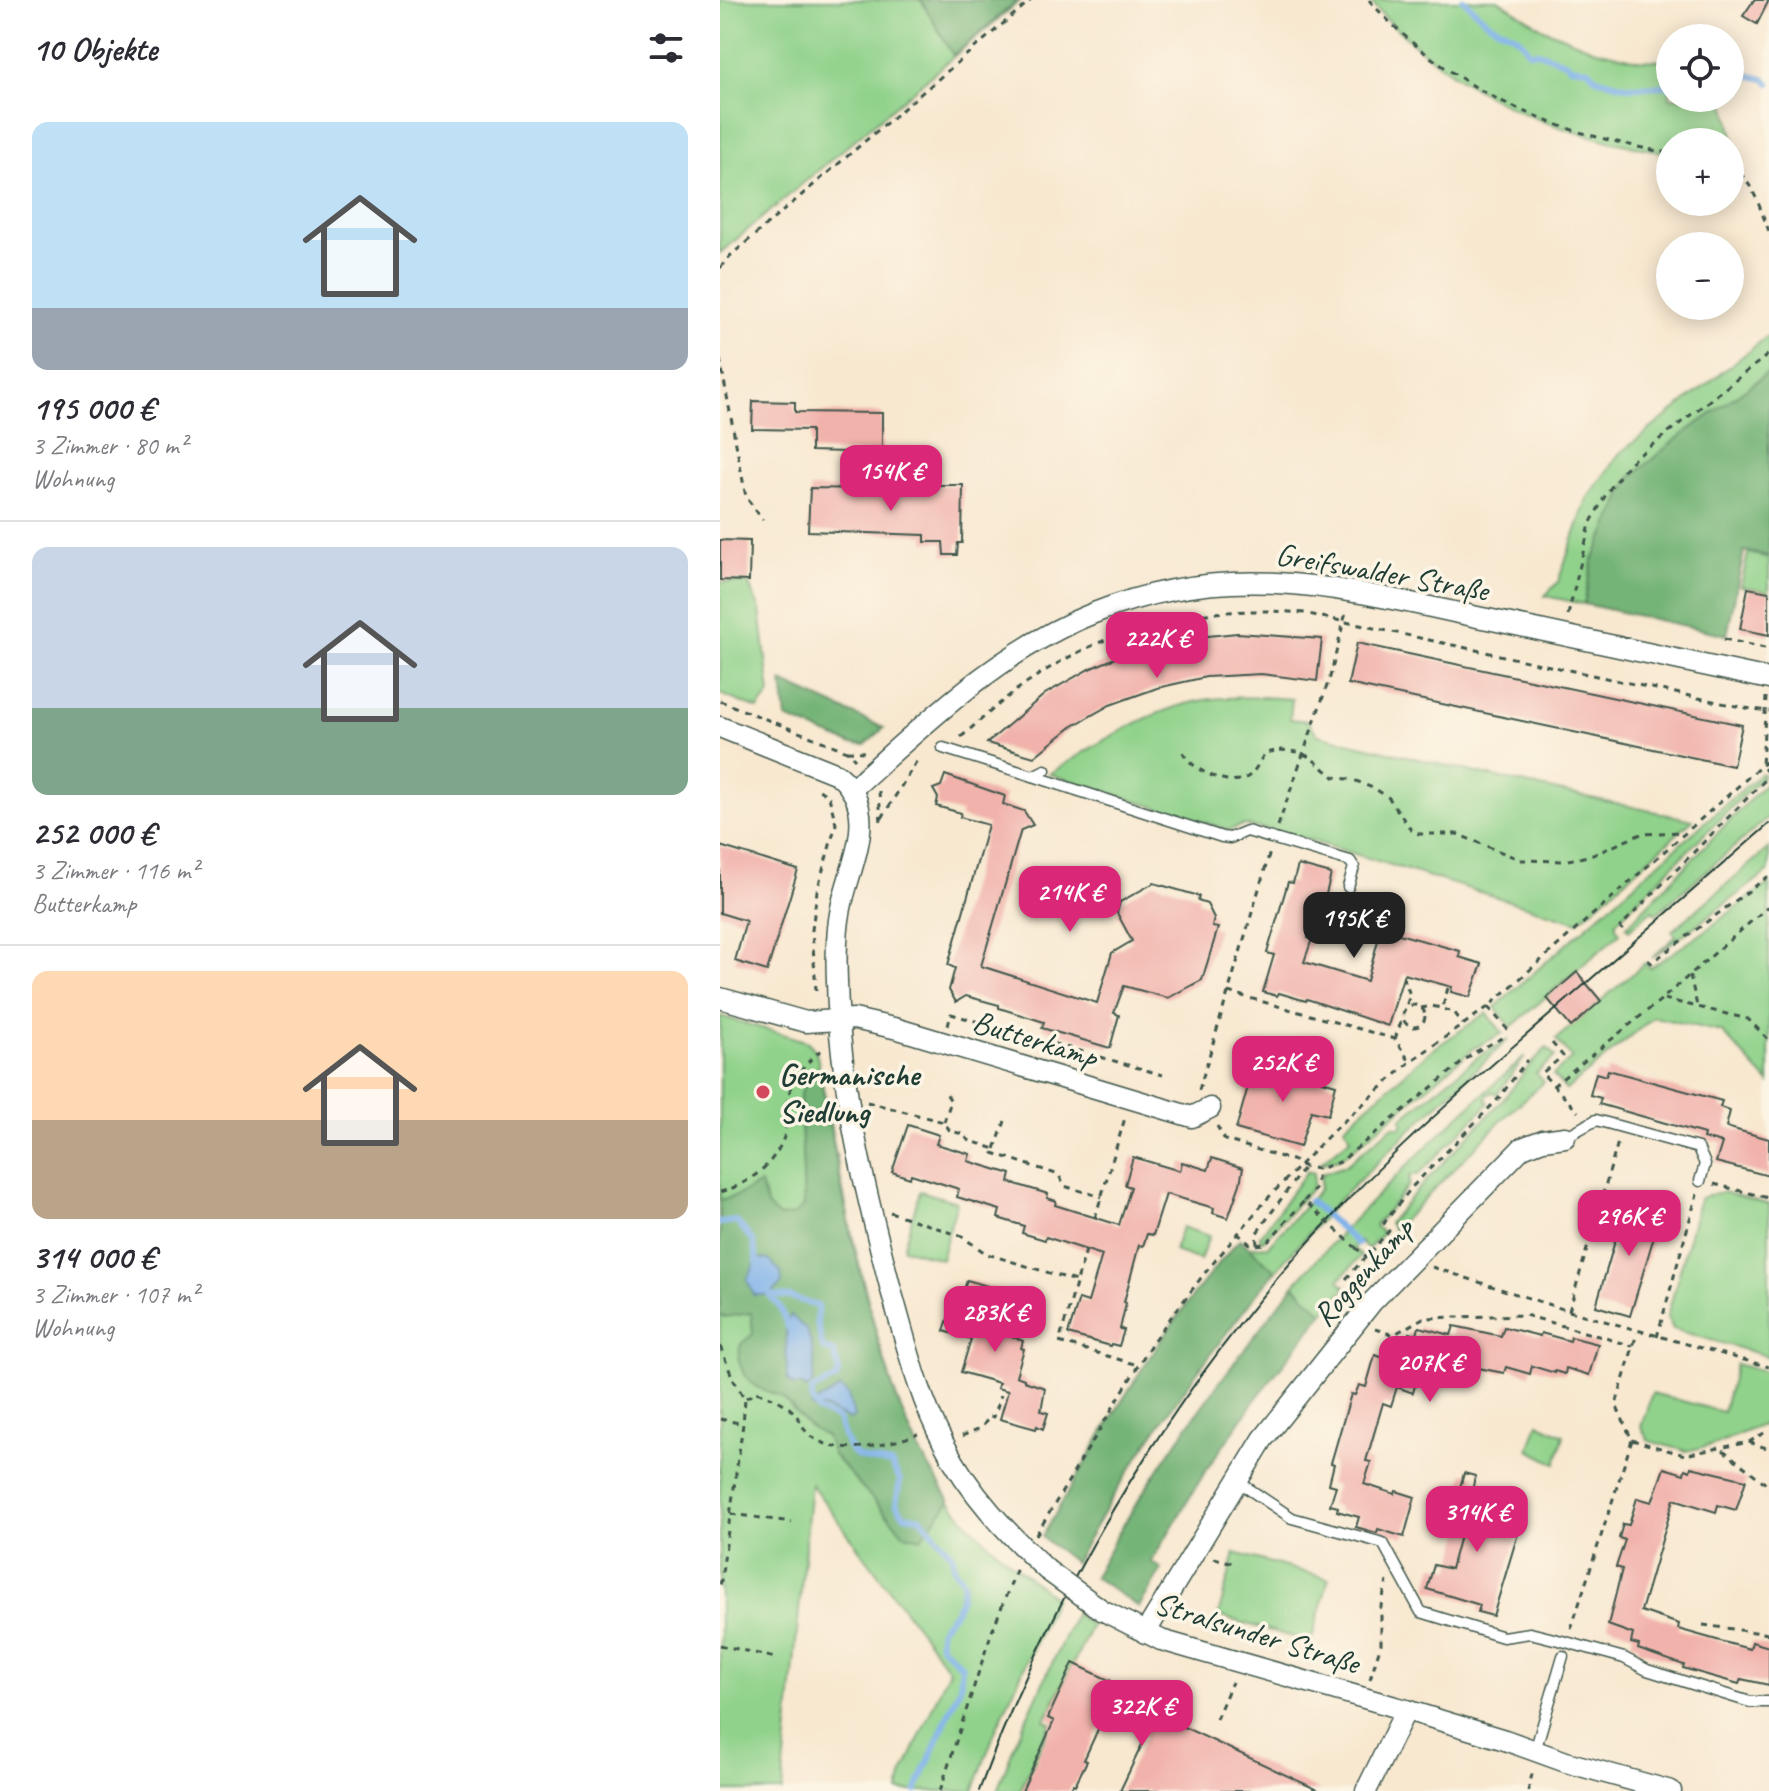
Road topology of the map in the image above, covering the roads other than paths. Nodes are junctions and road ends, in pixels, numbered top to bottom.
1 (1768, 687) edge
2 (720, 727) edge
3 (943, 748) road end
4 (1045, 770) dead end
5 (1033, 776) junction
6 (851, 790) junction
7 (1348, 887) dead end
8 (720, 998) edge
9 (840, 1020) junction
10 (1210, 1108) road end
11 (1565, 1137) joint
12 (1700, 1181) road end
13 (1237, 1481) junction
14 (1145, 1633) junction
15 (1563, 1656) dead end
16 (1769, 1702) edge
17 (1406, 1710) junction
18 (1535, 1751) junction
19 (1366, 1791) edge
20 (1671, 1791) edge

1 - 6 street, Greifswalder Straße
2 - 6 street
3 - 5 lane
4 - 5 lane
5 - 7 lane
6 - 9 street, Stralsunder Straße
8 - 9 street
9 - 10 street, Butterkamp
9 - 14 street, Stralsunder Straße, bridge
11 - 12 lane, Roggenkamp
11 - 13 street, Roggenkamp
13 - 14 street, Roggenkamp
13 - 16 lane
14 - 17 street, Stralsunder Straße
15 - 18 lane
17 - 18 street, Stralsunder Straße
17 - 19 street
18 - 20 street, Stralsunder Straße

